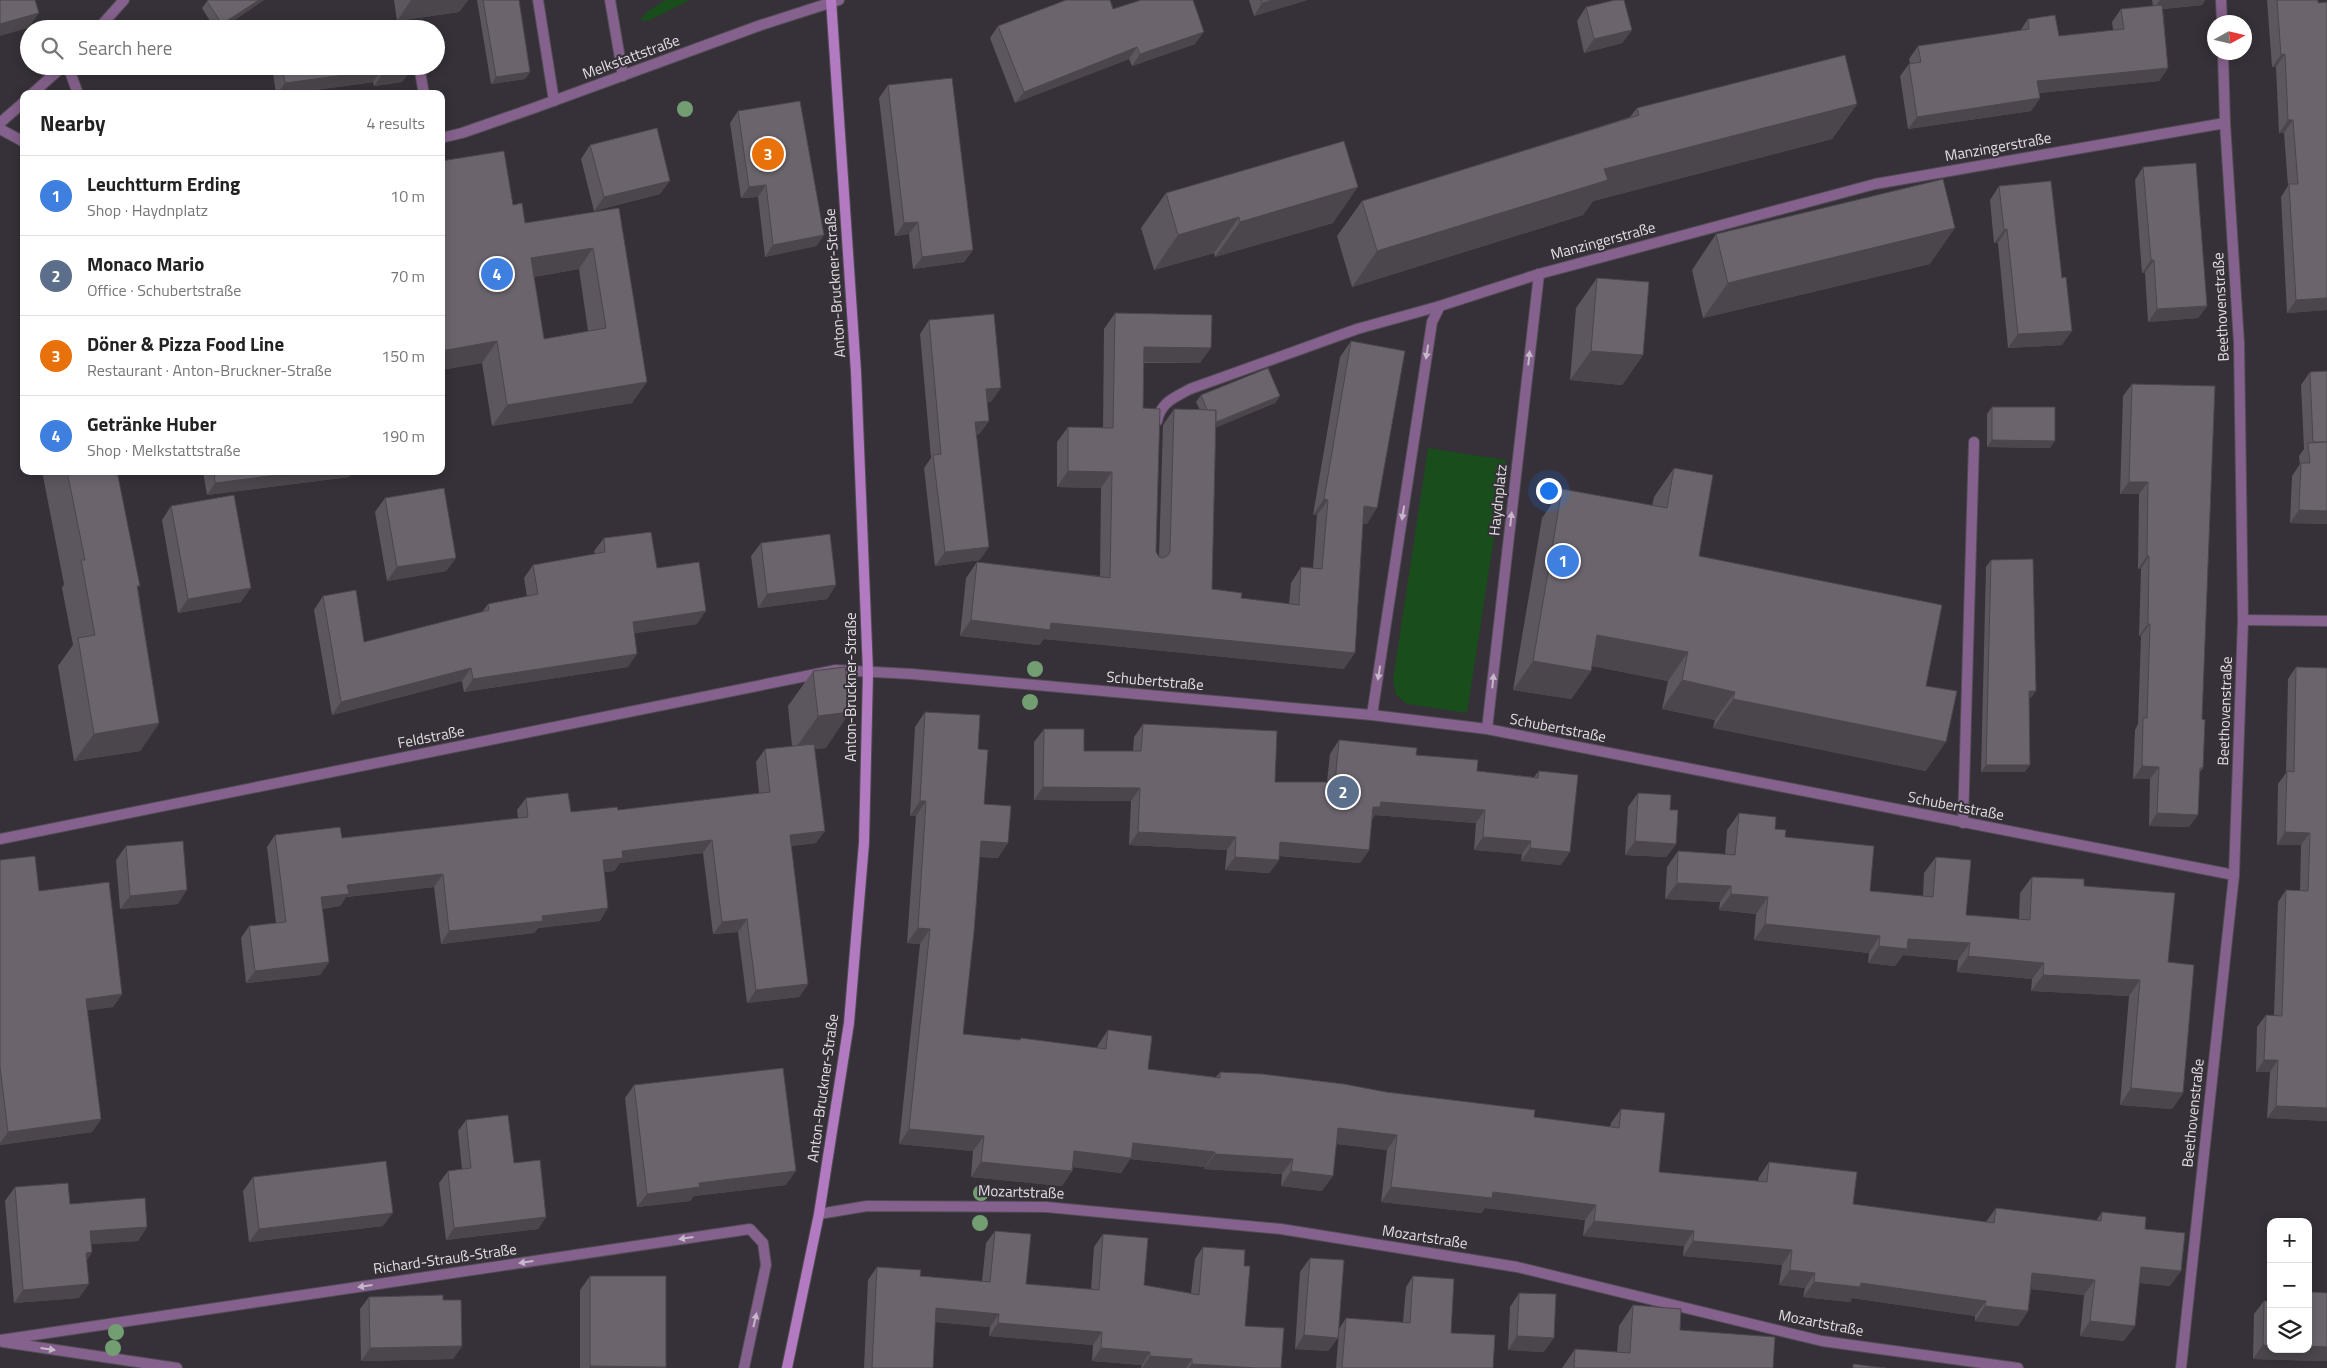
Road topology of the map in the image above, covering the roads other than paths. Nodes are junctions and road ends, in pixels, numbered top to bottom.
1 (124, 0) edge
2 (538, 0) edge
3 (610, 0) edge
4 (2221, 0) edge
5 (833, 1) edge
6 (2222, 15) edge
7 (106, 20) edge
8 (2223, 60) edge
9 (53, 75) edge
10 (71, 75) edge
11 (421, 75) edge
12 (623, 76) junction
13 (36, 90) edge
14 (77, 90) edge
15 (423, 90) edge
16 (554, 101) junction
17 (20, 106) edge
18 (0, 123) edge
19 (2225, 123) junction
20 (0, 130) edge
21 (445, 137) edge
22 (20, 140) edge
23 (1539, 274) junction
24 (1440, 306) junction
25 (1156, 435) edge
26 (1974, 442) dead end
27 (2243, 620) junction
28 (2327, 621) edge
29 (868, 672) junction
30 (1372, 715) junction
31 (1487, 729) junction
32 (1963, 823) junction
33 (0, 839) edge
34 (2234, 875) junction
35 (819, 1214) junction
36 (0, 1341) edge
37 (177, 1368) edge
38 (744, 1368) edge
39 (787, 1368) edge
40 (2018, 1368) edge
41 (2181, 1368) edge

1 - 7 street
2 - 16 street
3 - 12 street
4 - 6 street
5 - 12 street, Melkstattstraße
5 - 29 main road, Anton-Bruckner-Straße
8 - 19 street, Beethovenstraße
9 - 13 street
10 - 14 street
11 - 15 street
12 - 16 street, Melkstattstraße
16 - 21 street, Melkstattstraße
17 - 18 street
19 - 23 street, Manzingerstraße
19 - 27 street, Beethovenstraße
20 - 22 street
23 - 24 street, Manzingerstraße
31 -> 23 street, Haydnplatz
24 - 25 street, Manzingerstraße
24 -> 30 street
26 - 32 street
27 - 28 street
27 - 34 street, Beethovenstraße
29 - 30 street, Schubertstraße
29 - 33 street, Feldstraße
29 - 35 main road, Anton-Bruckner-Straße
30 - 31 street, Schubertstraße
31 - 32 street, Schubertstraße
32 - 34 street, Schubertstraße
34 - 41 street, Beethovenstraße
35 - 39 main road, Anton-Bruckner-Straße
35 - 40 street, Mozartstraße
36 -> 37 street
38 -> 36 street, Richard-Strauß-Straße

